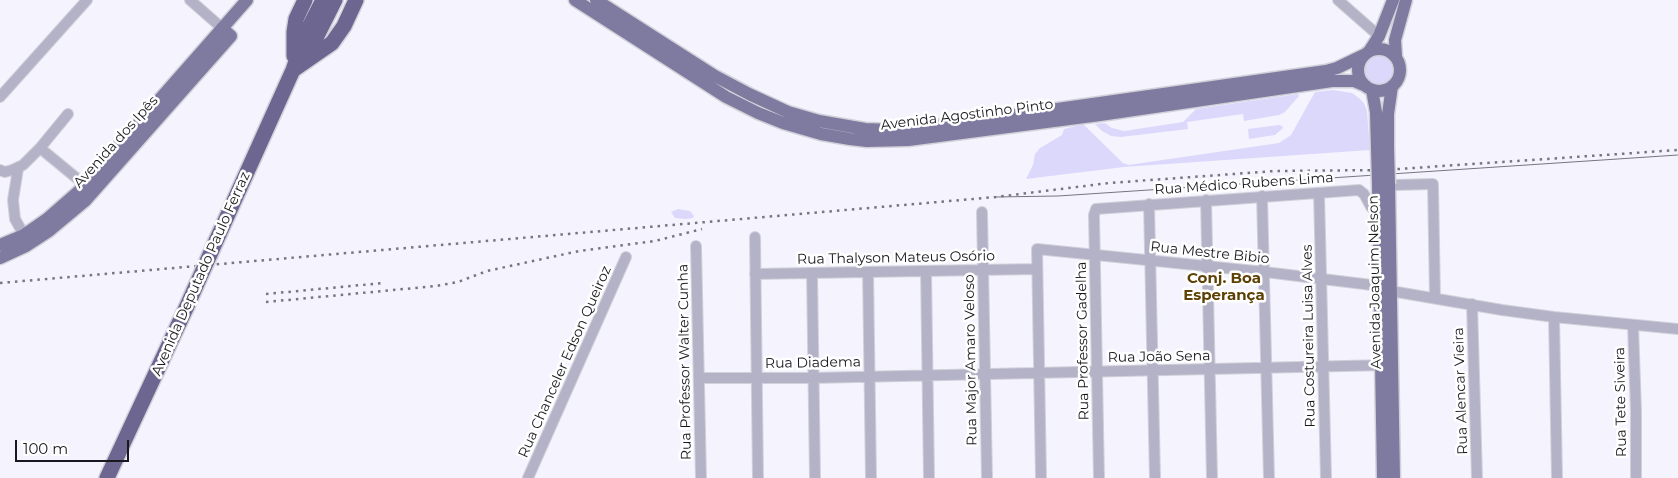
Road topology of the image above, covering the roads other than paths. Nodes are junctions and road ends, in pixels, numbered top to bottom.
1 (87, 0) edge
2 (190, 0) edge
3 (247, 0) edge
4 (306, 0) edge
5 (323, 0) edge
6 (336, 0) edge
7 (356, 0) edge
8 (575, 0) edge
9 (596, 0) edge
10 (1338, 0) edge
11 (1394, 0) edge
12 (1406, 0) edge
13 (222, 28) junction
14 (1379, 36) junction
15 (1367, 53) junction
16 (1396, 56) junction
17 (293, 70) junction
18 (1392, 86) junction
19 (1369, 88) junction
20 (0, 97) edge
21 (68, 114) dead end
22 (40, 148) junction
23 (1383, 148) junction
24 (18, 169) junction
25 (0, 170) edge
26 (1387, 184) junction
27 (84, 185) junction
28 (1319, 193) junction
29 (1262, 196) junction
30 (1206, 200) junction
31 (1150, 204) junction
32 (1100, 207) joint
33 (982, 212) dead end
34 (1378, 214) junction
35 (24, 234) junction
36 (754, 236) dead end
37 (0, 245) edge
38 (696, 246) dead end
39 (1094, 254) junction
40 (626, 257) dead end
41 (0, 258) edge
42 (1151, 260) junction
43 (1208, 267) junction
44 (1038, 269) junction
45 (983, 270) junction
46 (926, 271) junction
47 (868, 272) junction
48 (1265, 272) junction
49 (812, 273) junction
50 (755, 274) junction
51 (1322, 280) junction
52 (1386, 289) junction
53 (1435, 298) junction
54 (1472, 304) junction
55 (1554, 317) junction
56 (1633, 325) junction
57 (1678, 330) edge
58 (1386, 365) junction
59 (1324, 366) junction
60 (1267, 368) junction
61 (1210, 369) junction
62 (1153, 370) junction
63 (1098, 372) junction
64 (1039, 373) junction
65 (928, 374) junction
66 (985, 374) junction
67 (870, 376) junction
68 (699, 378) junction
69 (757, 378) junction
70 (813, 378) junction
71 (107, 478) edge
72 (528, 478) edge
73 (701, 478) edge
74 (758, 478) edge
75 (815, 478) edge
76 (871, 478) edge
77 (929, 478) edge
78 (987, 478) edge
79 (1041, 478) edge
80 (1099, 478) edge
81 (1155, 478) edge
82 (1212, 478) edge
83 (1269, 478) edge
84 (1326, 478) edge
85 (1383, 478) edge
86 (1394, 478) edge
87 (1477, 478) edge
88 (1557, 478) edge
89 (1636, 478) edge

1 - 20 street
2 - 13 street
3 - 13 main road, Avenida dos Ipês
4 - 17 highway
5 - 17 highway, Avenida Deputado Paulo Ferraz
6 - 17 highway, Avenida Deputado Paulo Ferraz
7 - 17 highway
8 - 19 main road, Avenida Agostinho Pinto
9 - 15 main road, Avenida Agostinho Pinto
10 - 14 street
11 - 14 main road
12 - 16 main road
13 - 27 main road, Avenida dos Ipês
13 - 41 main road, Avenida dos Ipês
14 - 15 main road
15 - 16 main road
15 - 19 main road
16 - 18 main road
17 - 71 highway, Avenida Deputado Paulo Ferraz, bridge
18 - 19 main road
18 - 23 main road, Avenida Joaquim Nelson
19 - 23 main road, Avenida Joaquim Nelson
21 - 22 street
22 - 24 street
22 - 27 street
23 - 26 main road, Avenida Joaquim Nelson, bridge
24 - 25 street
24 - 35 street
26 - 34 main road, Avenida Joaquim Nelson
26 - 52 main road, Avenida Joaquim Nelson
26 - 53 street
27 - 35 main road, Avenida dos Ipês
28 - 29 street, Rua Médico Rubens Lima
28 - 34 street, Rua Médico Rubens Lima
28 - 51 street, Rua Costureira Luisa Alves
29 - 30 street, Rua Médico Rubens Lima
29 - 48 street
30 - 31 street, Rua Médico Rubens Lima
30 - 43 street
31 - 32 street, Rua Médico Rubens Lima
31 - 42 street
32 - 39 street, Rua Professor Gadelha
33 - 45 street, Rua Major Amaro Veloso
34 - 52 main road, Avenida Joaquim Nelson
35 - 37 main road, Avenida dos Ipês
36 - 50 street
38 - 68 street, Rua Professor Walter Cunha
39 - 42 street, Rua Mestre Bibio
39 - 44 street, Rua Mestre Bibio
39 - 63 street, Rua Professor Gadelha
40 - 72 street, Rua Chanceler Edson Queiroz
42 - 43 street, Rua Mestre Bibio
42 - 62 street
43 - 48 street, Rua Mestre Bibio
43 - 61 street
44 - 45 street, Rua Thalyson Mateus Osório
44 - 64 street
45 - 46 street, Rua Thalyson Mateus Osório
45 - 66 street, Rua Major Amaro Veloso
46 - 47 street, Rua Thalyson Mateus Osório
46 - 65 street
47 - 49 street, Rua Thalyson Mateus Osório
47 - 67 street
48 - 51 street, Rua Mestre Bibio
48 - 60 street
49 - 50 street, Rua Thalyson Mateus Osório
49 - 70 street
50 - 69 street
51 - 52 street, Rua Mestre Bibio
51 - 59 street, Rua Costureira Luisa Alves
52 - 53 street, Rua Mestre Bibio
52 - 58 main road, Avenida Joaquim Nelson
53 - 54 street, Rua Mestre Bibio
54 - 55 street, Rua Mestre Bibio
54 - 87 street, Rua Alencar Vieira
55 - 56 street, Rua Mestre Bibio
55 - 88 street
56 - 57 street, Rua Mestre Bibio
56 - 89 street, Rua Tete Siveira
58 - 59 street, Rua João Sena
58 - 85 main road, Avenida Joaquim Nelson
58 - 86 main road, Avenida Joaquim Nelson
59 - 60 street, Rua João Sena
59 - 84 street, Rua Costureira Luisa Alves
60 - 61 street, Rua João Sena
60 - 83 street
61 - 62 street, Rua João Sena
61 - 82 street
62 - 63 street, Rua João Sena
62 - 81 street
63 - 64 street, Rua João Sena
63 - 80 street, Rua Professor Gadelha
64 - 66 street, Rua João Sena
64 - 79 street
65 - 66 street, Rua João Sena
65 - 67 street, Rua Diadema
65 - 77 street
66 - 78 street, Rua Major Amaro Veloso
67 - 70 street, Rua Diadema
67 - 76 street
68 - 69 street, Rua Diadema
68 - 73 street, Rua Professor Walter Cunha
69 - 70 street, Rua Diadema
69 - 74 street
70 - 75 street

